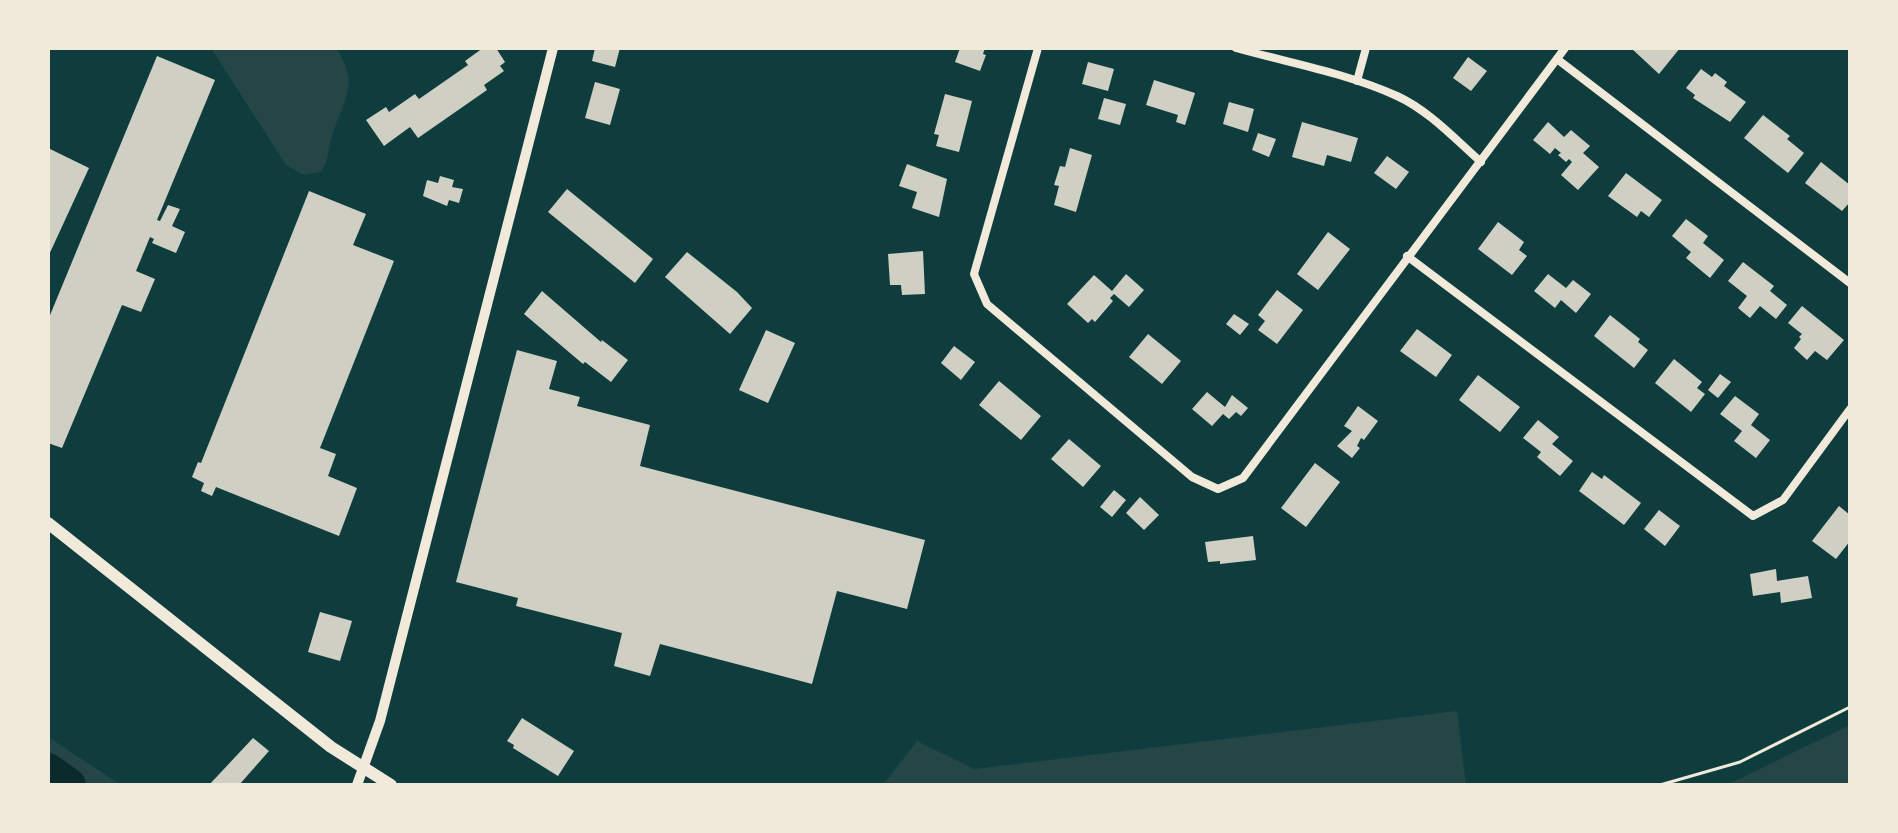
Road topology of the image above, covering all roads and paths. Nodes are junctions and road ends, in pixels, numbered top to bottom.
1 (553, 48) edge
2 (1038, 48) edge
3 (1236, 48) edge
4 (1366, 48) edge
5 (1565, 48) edge
6 (1557, 59) junction
7 (1357, 81) junction
8 (1481, 162) junction
9 (1407, 256) junction
10 (1850, 283) edge
11 (1850, 409) edge
12 (48, 523) edge
13 (1850, 707) edge
14 (363, 768) junction
15 (357, 785) edge
16 (391, 785) edge
17 (1660, 785) edge

1 - 14 street
2 - 9 street
3 - 7 street
4 - 7 street
5 - 6 street
6 - 8 street
6 - 10 street
7 - 8 street
8 - 9 street
9 - 11 street
12 - 14 main road
13 - 17 path
14 - 15 street
14 - 16 main road

